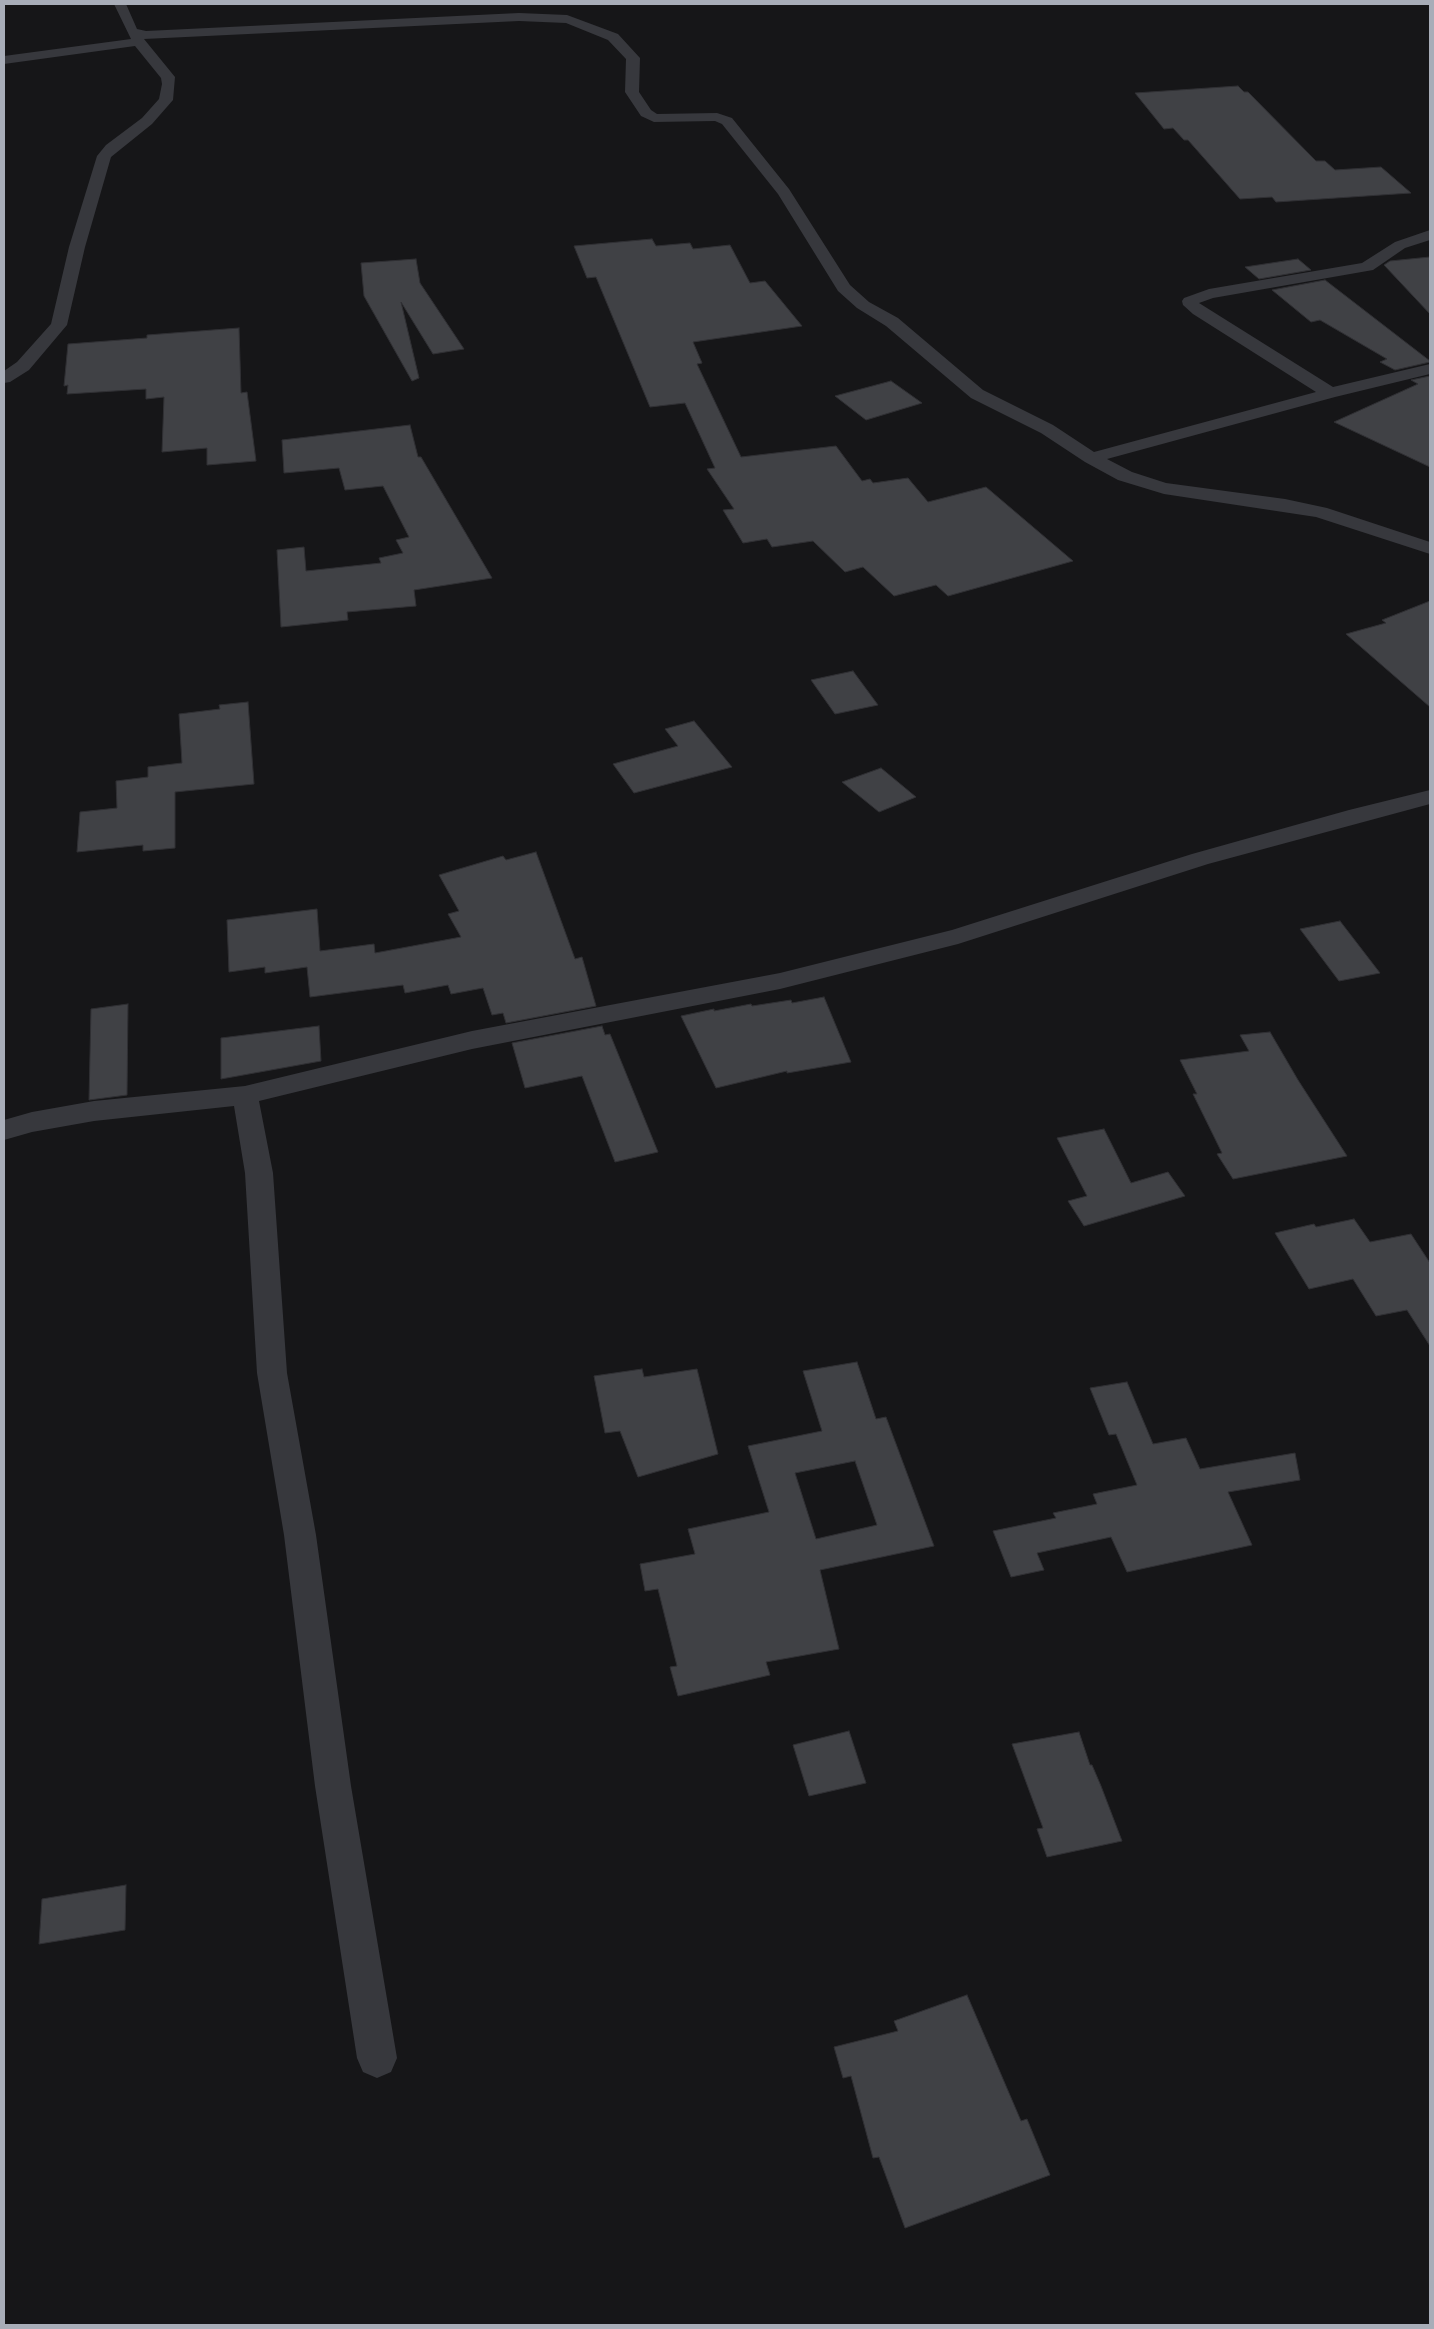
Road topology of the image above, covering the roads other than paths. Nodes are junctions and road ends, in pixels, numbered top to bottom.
1 (120, 4) edge
2 (137, 38) junction
3 (4, 60) edge
4 (1430, 235) edge
5 (1430, 369) edge
6 (4, 378) edge
7 (1330, 393) junction
8 (1092, 458) junction
9 (1430, 548) edge
10 (1430, 797) edge
11 (245, 1095) junction
12 (4, 1130) edge
13 (377, 2058) dead end

1 - 2 street
2 - 3 street
2 - 6 street
2 - 8 street
4 - 7 street
5 - 7 street
7 - 8 street
8 - 9 street
10 - 11 street
11 - 12 street
11 - 13 street

